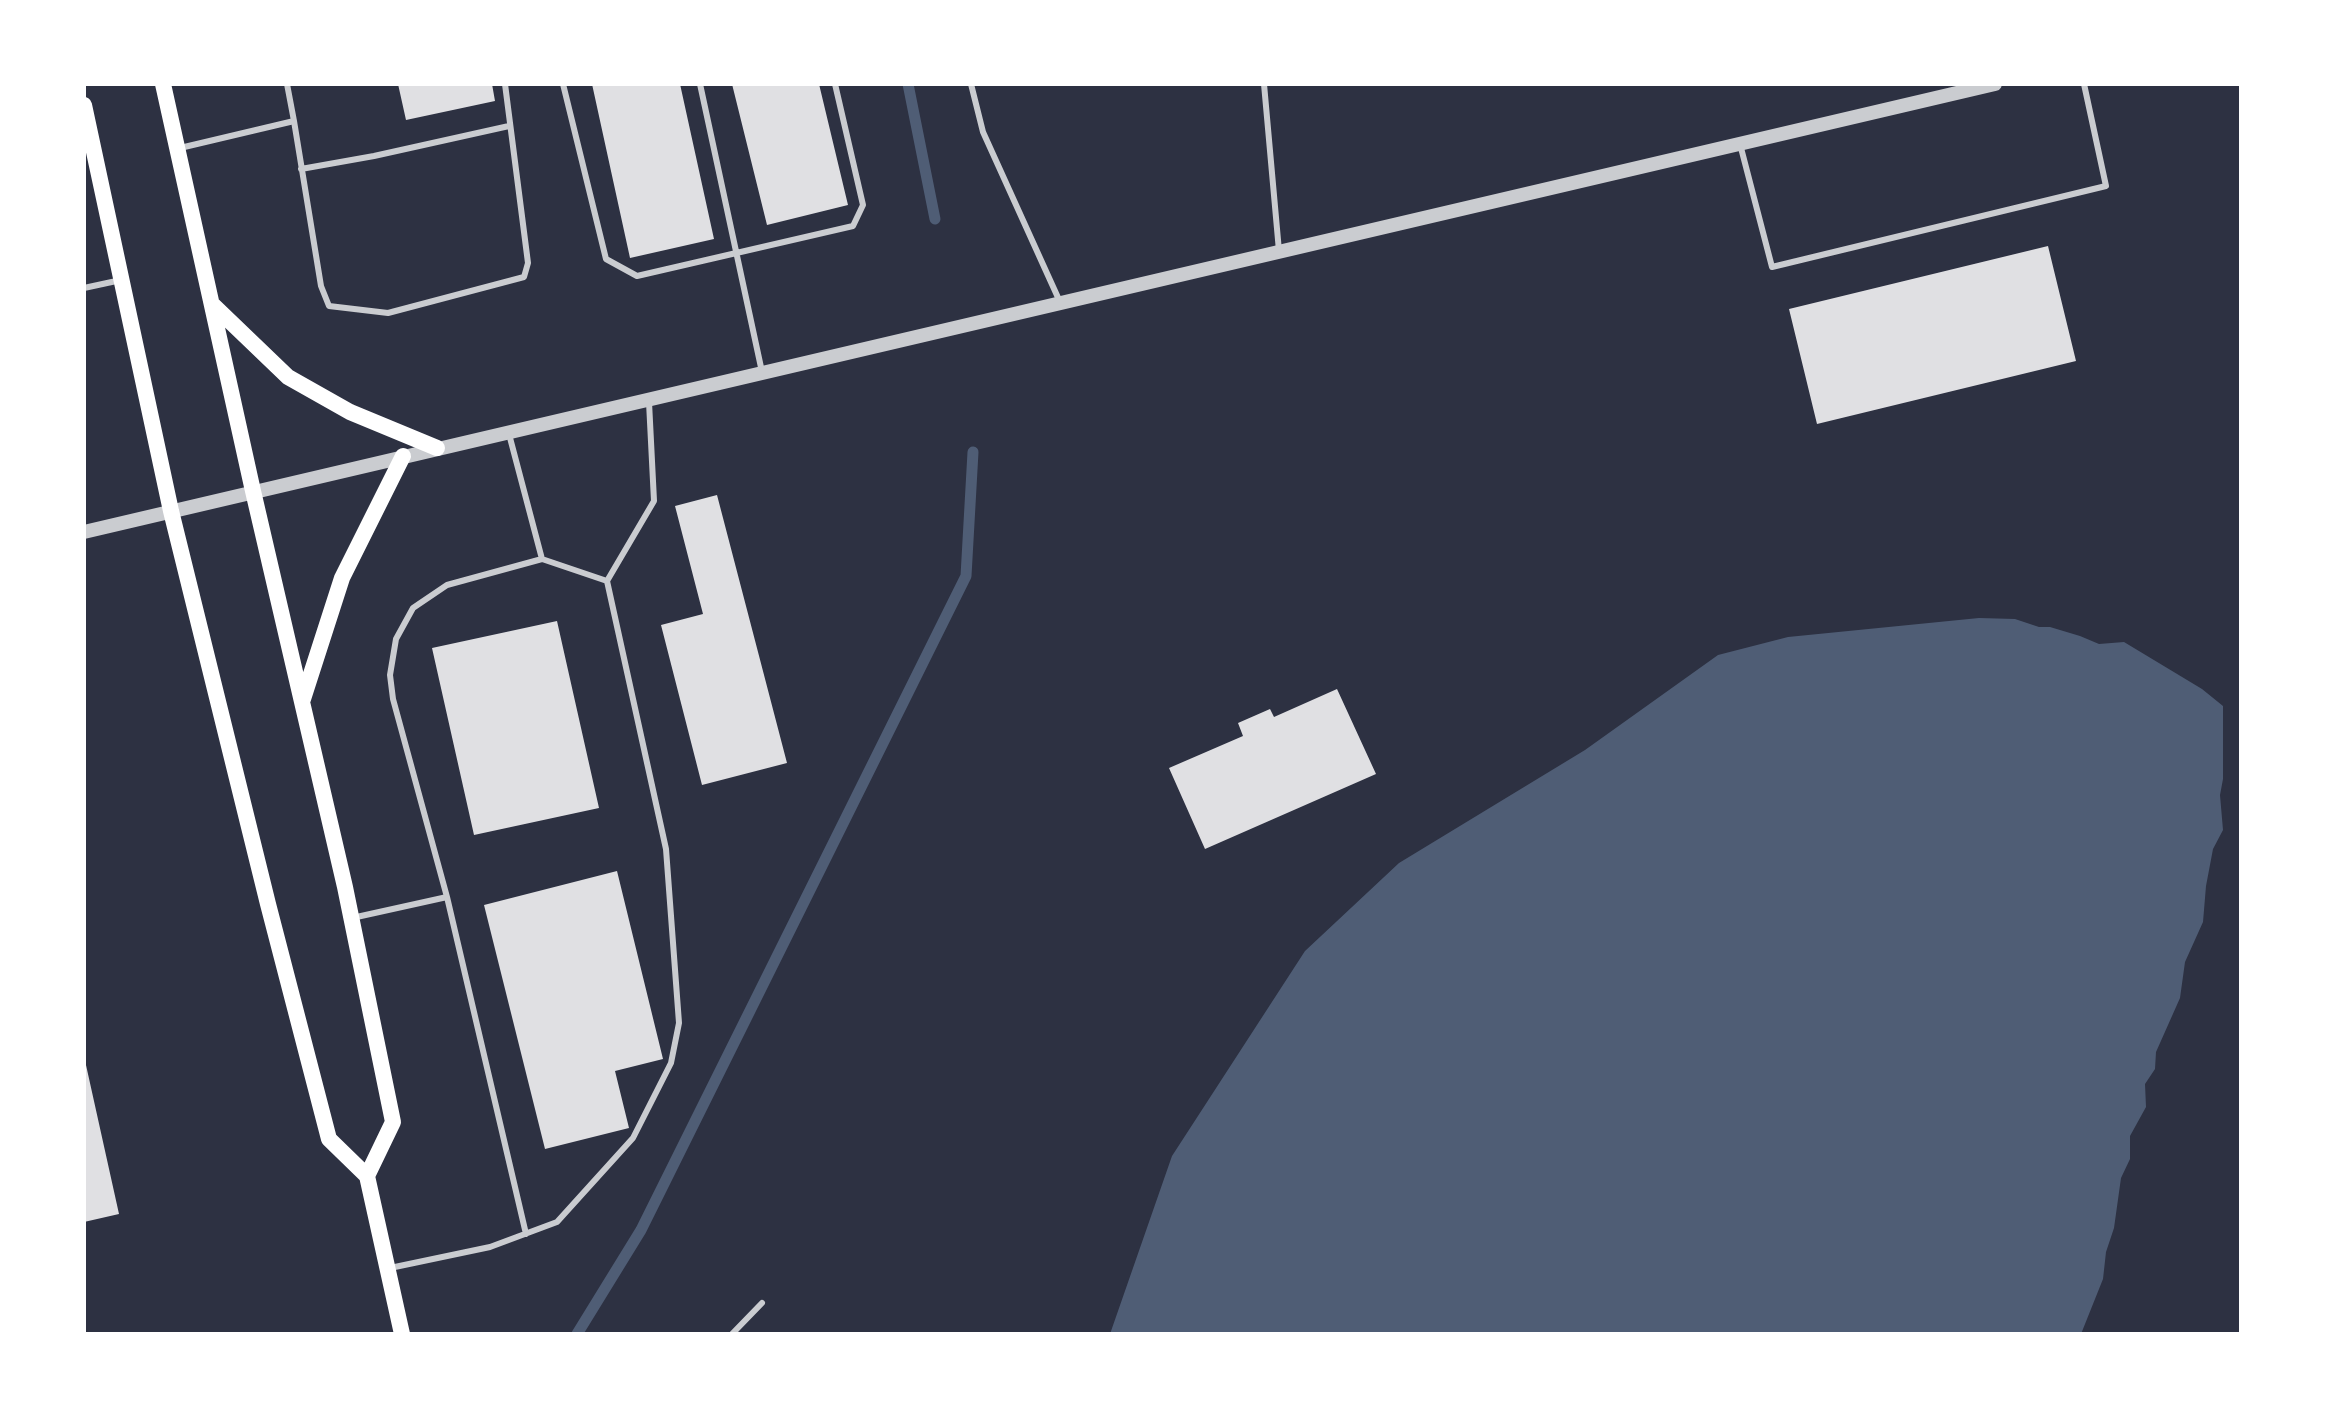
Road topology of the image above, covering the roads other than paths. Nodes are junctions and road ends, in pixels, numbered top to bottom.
1 (163, 84) edge
2 (287, 84) edge
3 (505, 84) edge
4 (563, 84) edge
5 (700, 84) edge
6 (835, 84) edge
7 (971, 84) edge
8 (1264, 84) edge
9 (1995, 84) edge
10 (2084, 84) edge
11 (84, 105) edge
12 (294, 121) junction
13 (509, 126) junction
14 (1740, 144) junction
15 (177, 149) junction
16 (89, 157) edge
17 (301, 169) junction
18 (1279, 251) junction
19 (737, 252) junction
20 (121, 280) junction
21 (84, 288) edge
22 (1060, 302) junction
23 (212, 303) junction
24 (762, 372) junction
25 (649, 399) junction
26 (508, 431) junction
27 (437, 448) junction
28 (403, 456) junction
29 (253, 491) junction
30 (171, 511) junction
31 (84, 532) edge
32 (542, 559) junction
33 (607, 581) junction
34 (303, 700) junction
35 (447, 897) junction
36 (352, 918) junction
37 (367, 1176) junction
38 (526, 1234) junction
39 (387, 1268) junction
40 (762, 1303) dead end
41 (402, 1334) edge
42 (732, 1334) edge

1 - 15 main road
2 - 12 lane
3 - 13 lane
4 - 19 lane
5 - 19 lane
6 - 19 lane
7 - 22 lane
8 - 18 lane
9 - 14 street
10 - 14 lane
11 - 16 main road
12 - 15 lane
12 - 17 lane
13 - 17 lane
13 - 17 lane
14 - 18 street
15 - 23 main road
16 - 20 main road
18 - 22 street
19 - 24 lane
20 - 21 lane
20 - 30 main road
22 - 24 street
23 - 27 main road
23 - 29 main road
24 - 25 street
25 - 26 street
25 - 33 lane
26 - 27 street
26 - 32 lane
27 - 28 street
28 - 29 street
28 - 34 main road
29 - 30 street
29 - 34 main road
30 - 31 street
30 - 37 main road
32 - 33 lane
32 - 35 lane
33 - 38 lane
34 - 36 main road
35 - 36 lane
35 - 38 lane
36 - 37 main road
37 - 39 main road
38 - 39 lane
39 - 41 main road
40 - 42 lane

